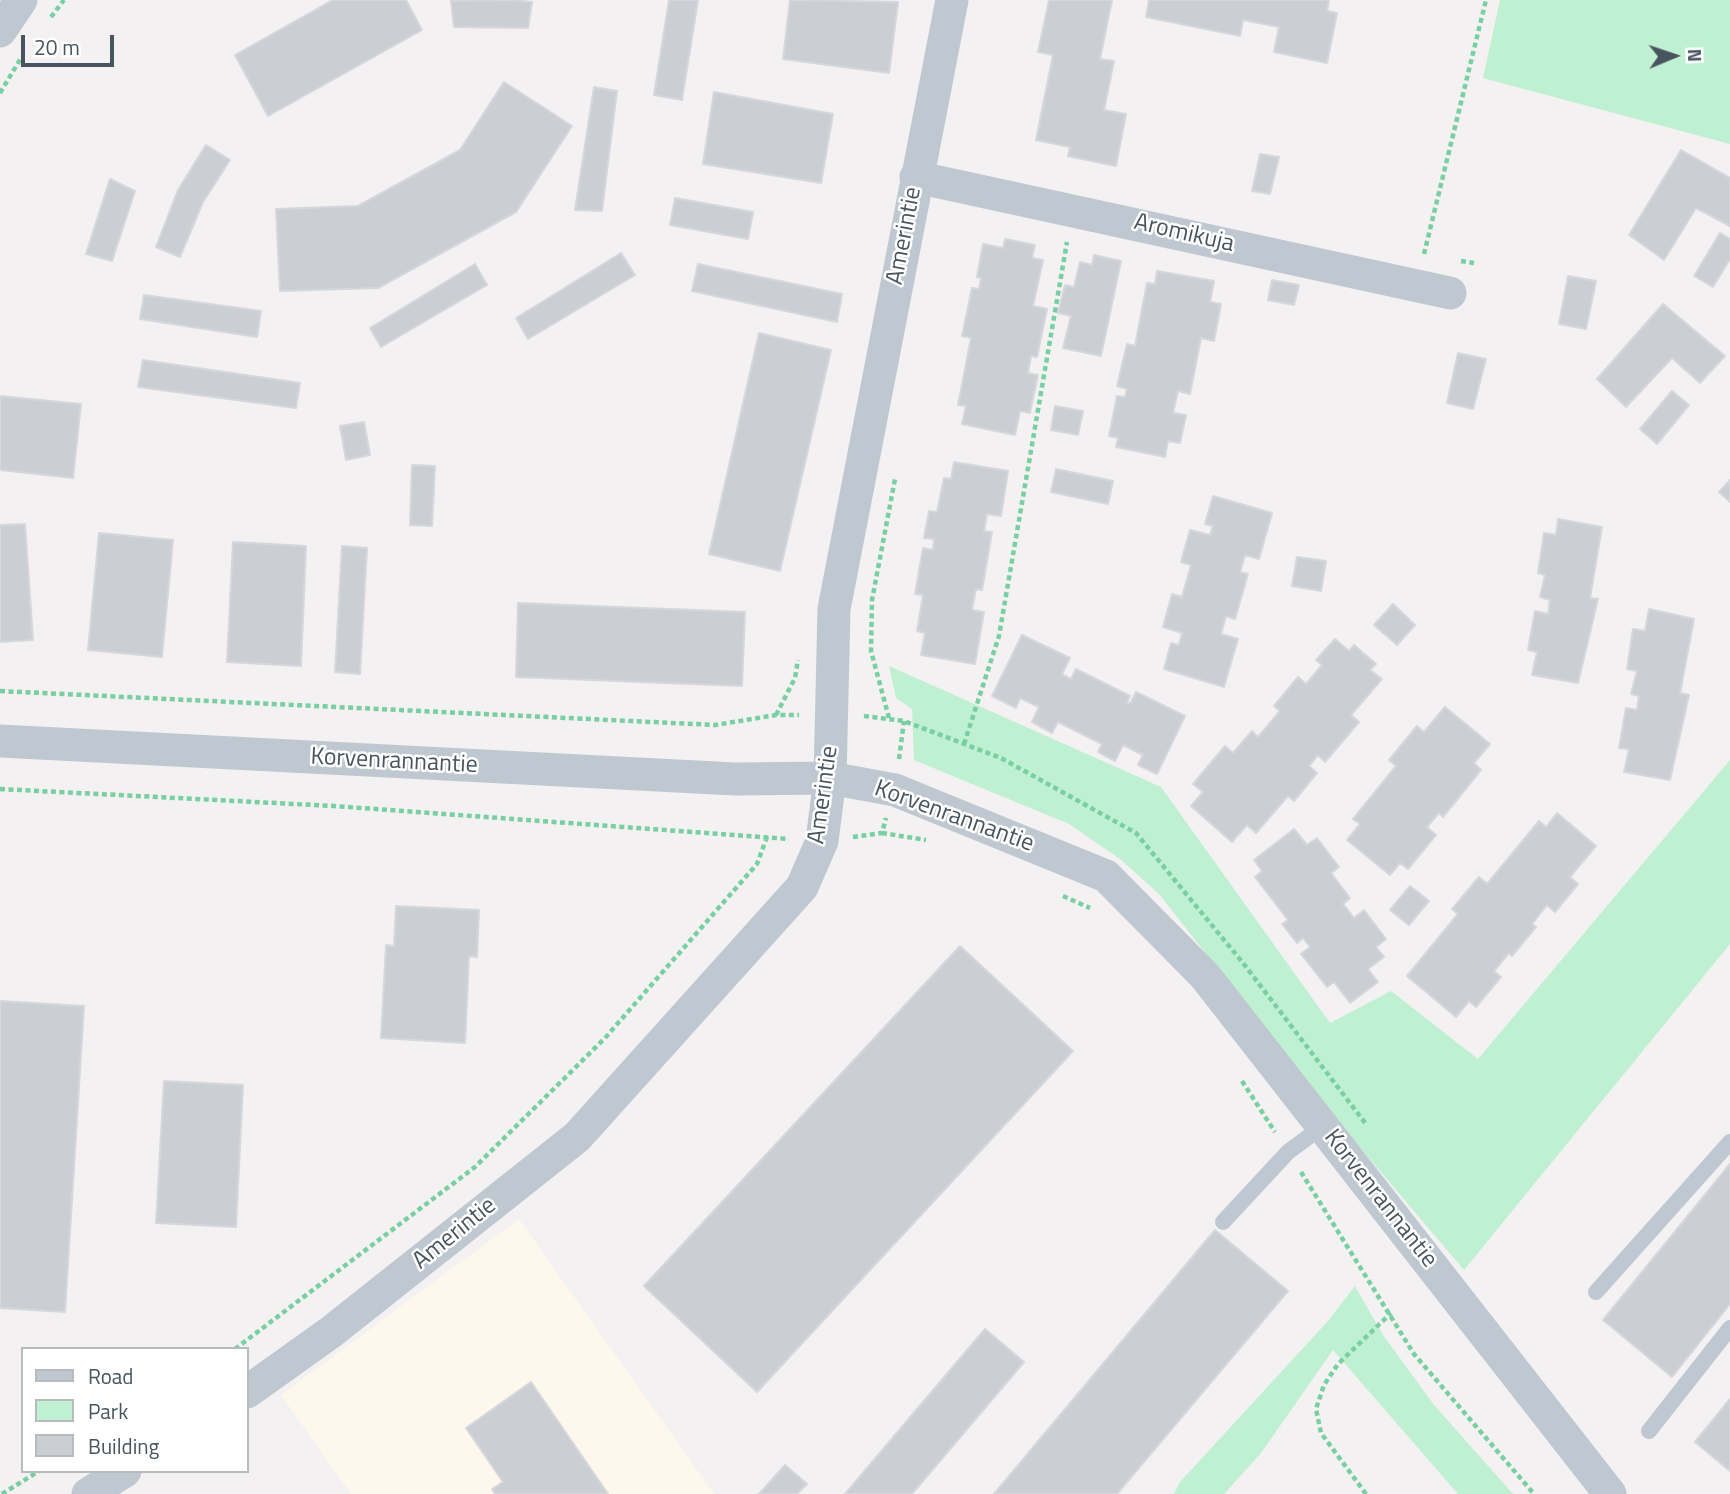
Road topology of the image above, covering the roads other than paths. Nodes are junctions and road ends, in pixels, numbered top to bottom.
1 (21, 0) edge
2 (952, 0) edge
3 (0, 32) edge
4 (916, 177) junction
5 (1450, 293) dead end
6 (0, 741) edge
7 (830, 778) junction
8 (1323, 1126) junction
9 (1730, 1142) edge
10 (1223, 1222) dead end
11 (1596, 1292) dead end
12 (1730, 1328) edge
13 (248, 1391) edge
14 (1649, 1431) dead end
15 (122, 1473) edge
16 (88, 1494) edge
17 (1609, 1494) edge

1 - 3 street
2 - 4 street, Amerintie
4 - 5 street, Aromikuja
4 - 7 street, Amerintie
6 - 7 street, Korvenrannantie
7 - 8 street, Korvenrannantie
7 - 13 street, Amerintie
8 - 10 lane
8 - 17 street, Korvenrannantie
9 - 11 lane
12 - 14 lane
15 - 16 street

